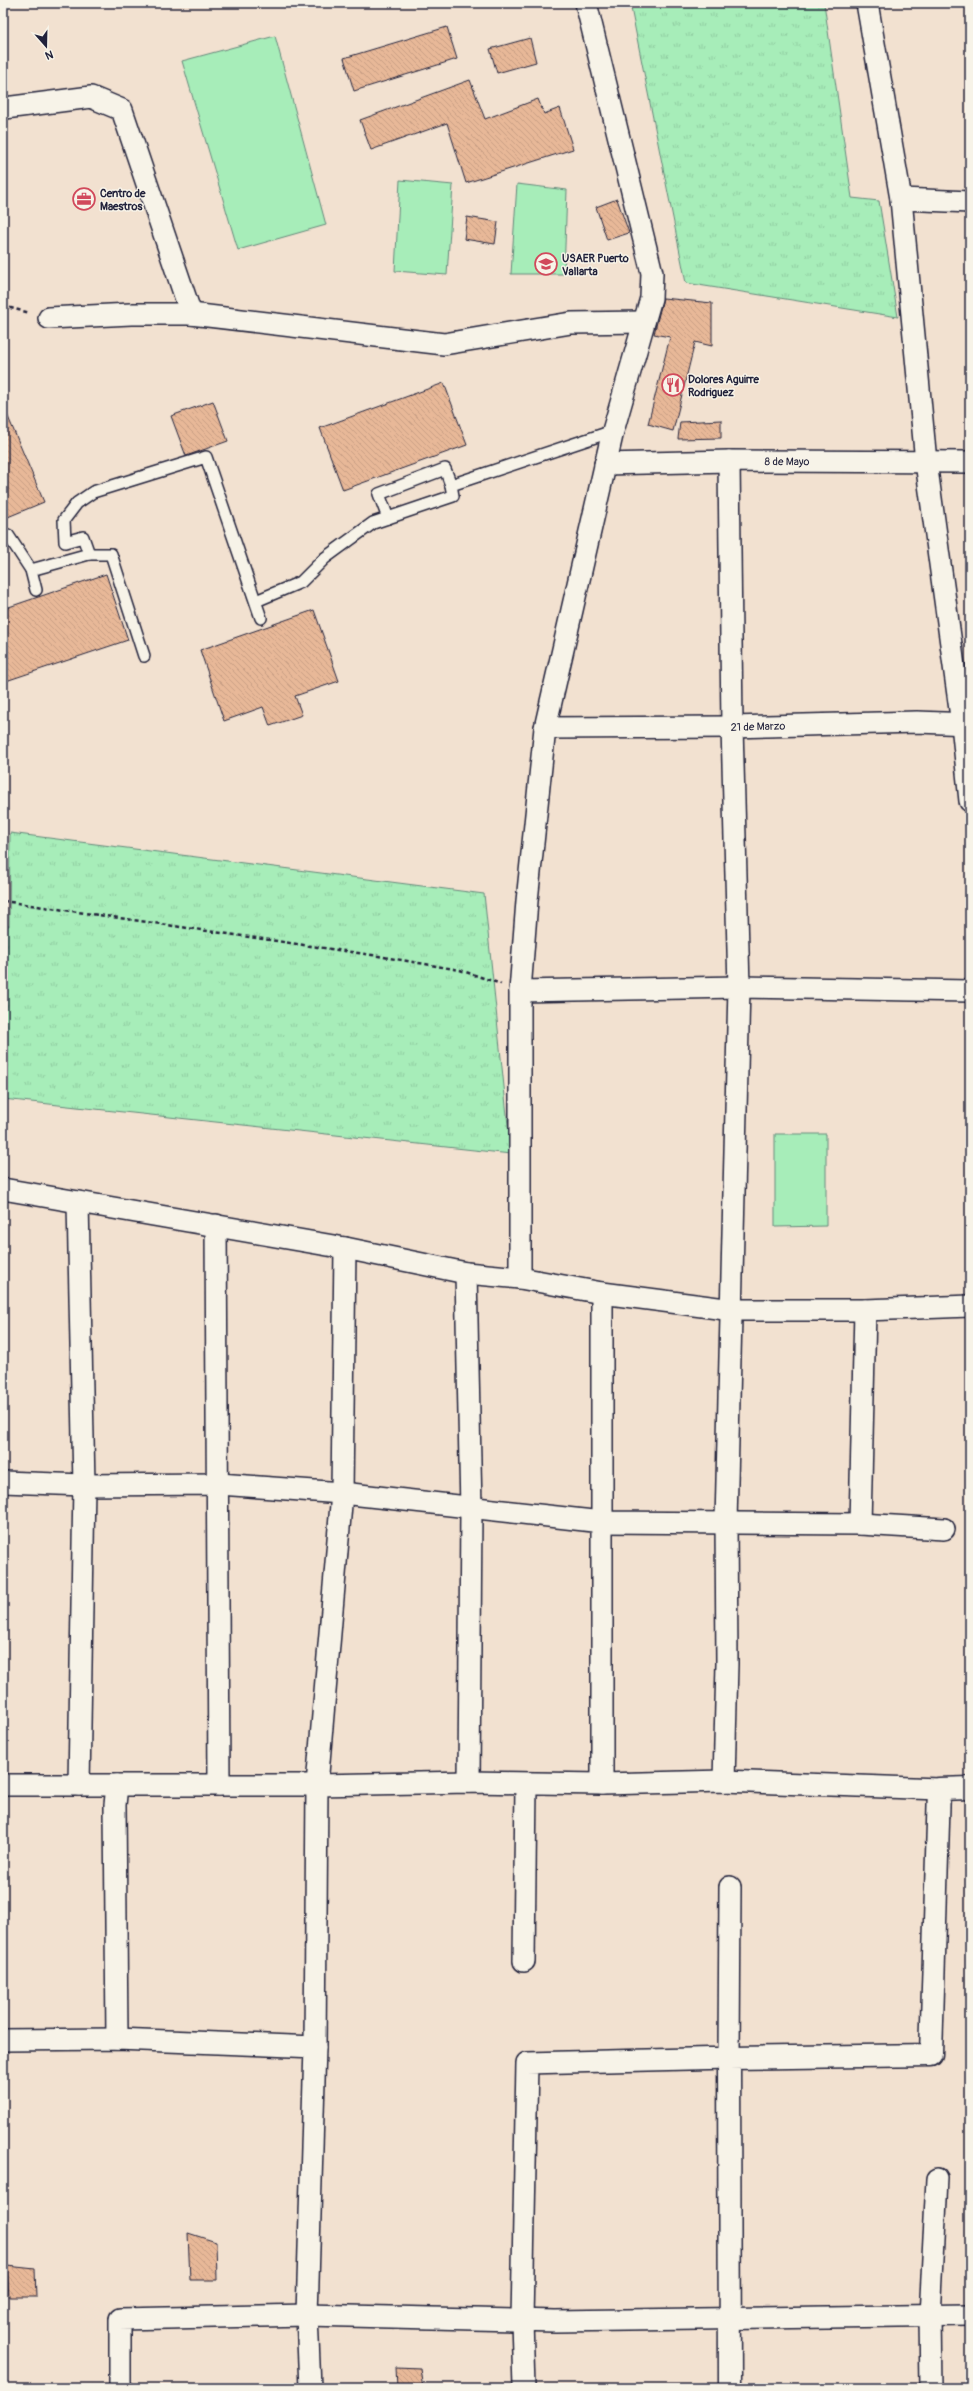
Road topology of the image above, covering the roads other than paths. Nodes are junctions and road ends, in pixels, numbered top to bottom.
1 (586, 3) edge
2 (867, 3) edge
3 (5, 108) dead end
4 (901, 199) junction
5 (970, 202) edge
6 (191, 314) junction
7 (49, 318) road end
8 (644, 322) junction
9 (613, 431) junction
10 (729, 461) junction
11 (926, 462) junction
12 (970, 462) edge
13 (605, 464) junction
14 (451, 484) junction
15 (388, 518) junction
16 (3, 534) edge
17 (65, 542) junction
18 (89, 554) junction
19 (71, 560) junction
20 (30, 570) junction
21 (36, 590) dead end
22 (256, 601) junction
23 (261, 618) dead end
24 (144, 656) dead end
25 (966, 724) edge
26 (732, 727) junction
27 (545, 728) junction
28 (970, 801) edge
29 (739, 987) junction
30 (520, 991) junction
31 (970, 991) edge
32 (3, 1190) edge
33 (78, 1203) junction
34 (216, 1225) junction
35 (345, 1248) junction
36 (466, 1273) junction
37 (520, 1278) junction
38 (602, 1293) junction
39 (970, 1306) edge
40 (733, 1310) junction
41 (865, 1310) junction
42 (3, 1482) edge
43 (219, 1484) junction
44 (84, 1485) junction
45 (342, 1493) junction
46 (471, 1508) junction
47 (602, 1522) junction
48 (726, 1522) junction
49 (860, 1524) junction
50 (944, 1529) dead end
51 (724, 1781) junction
52 (469, 1782) junction
53 (526, 1784) junction
54 (602, 1784) junction
55 (3, 1785) edge
56 (79, 1785) junction
57 (117, 1785) junction
58 (219, 1785) junction
59 (317, 1785) junction
60 (970, 1788) edge
61 (940, 1789) junction
62 (730, 1887) dead end
63 (524, 1961) dead end
64 (117, 2039) junction
65 (3, 2040) edge
66 (315, 2048) junction
67 (729, 2058) junction
68 (937, 2179) dead end
69 (307, 2315) junction
70 (970, 2315) edge
71 (930, 2317) junction
72 (730, 2318) junction
73 (522, 2320) junction
74 (120, 2388) edge
75 (310, 2388) edge
76 (524, 2388) edge
77 (730, 2388) edge
78 (930, 2388) edge

1 - 8 street
2 - 4 street
3 - 6 street
4 - 5 street
4 - 11 street
6 - 7 street
6 - 8 street
8 - 9 street
9 - 13 street
9 - 14 lane
10 - 11 street, 8 de Mayo
10 - 13 street, 8 de Mayo
10 - 26 street
11 - 12 street, 8 de Mayo
11 - 25 street
13 - 27 street
14 - 15 lane
14 - 15 lane
15 - 22 lane
16 - 20 lane
17 - 18 lane
17 - 19 lane
17 - 22 lane
18 - 19 lane
18 - 24 lane
19 - 20 lane
20 - 21 lane
22 - 23 lane
25 - 26 street, 21 de Marzo
25 - 28 street
26 - 27 street, 21 de Marzo
26 - 29 street
27 - 30 street
29 - 30 street
29 - 31 street
29 - 40 street
30 - 37 street
32 - 33 street
33 - 34 street
33 - 44 street
34 - 35 street
34 - 43 street
35 - 36 street
35 - 45 street
36 - 37 street
36 - 46 street
37 - 38 street
38 - 40 street
38 - 47 street
39 - 41 street
40 - 41 street
40 - 48 street
41 - 49 street
42 - 44 street
43 - 44 street
43 - 45 street
43 - 58 street
44 - 56 street
45 - 46 street
45 - 59 street
46 - 47 street
46 - 52 street
47 - 48 street
47 - 54 street
48 - 49 street
48 - 51 street
49 - 50 street
51 - 54 street
51 - 61 street
52 - 53 street
52 - 59 street
53 - 54 street
53 - 63 street
55 - 56 street
56 - 57 street
57 - 58 street
57 - 64 street
58 - 59 street
59 - 66 street
60 - 61 street
61 - 67 street
62 - 67 street
64 - 65 street
64 - 66 street
66 - 69 street
67 - 72 street
67 - 73 street
68 - 71 street
69 - 73 street
69 - 74 street
69 - 75 street
70 - 71 street
71 - 72 street
71 - 78 street
72 - 73 street
72 - 77 street
73 - 76 street

